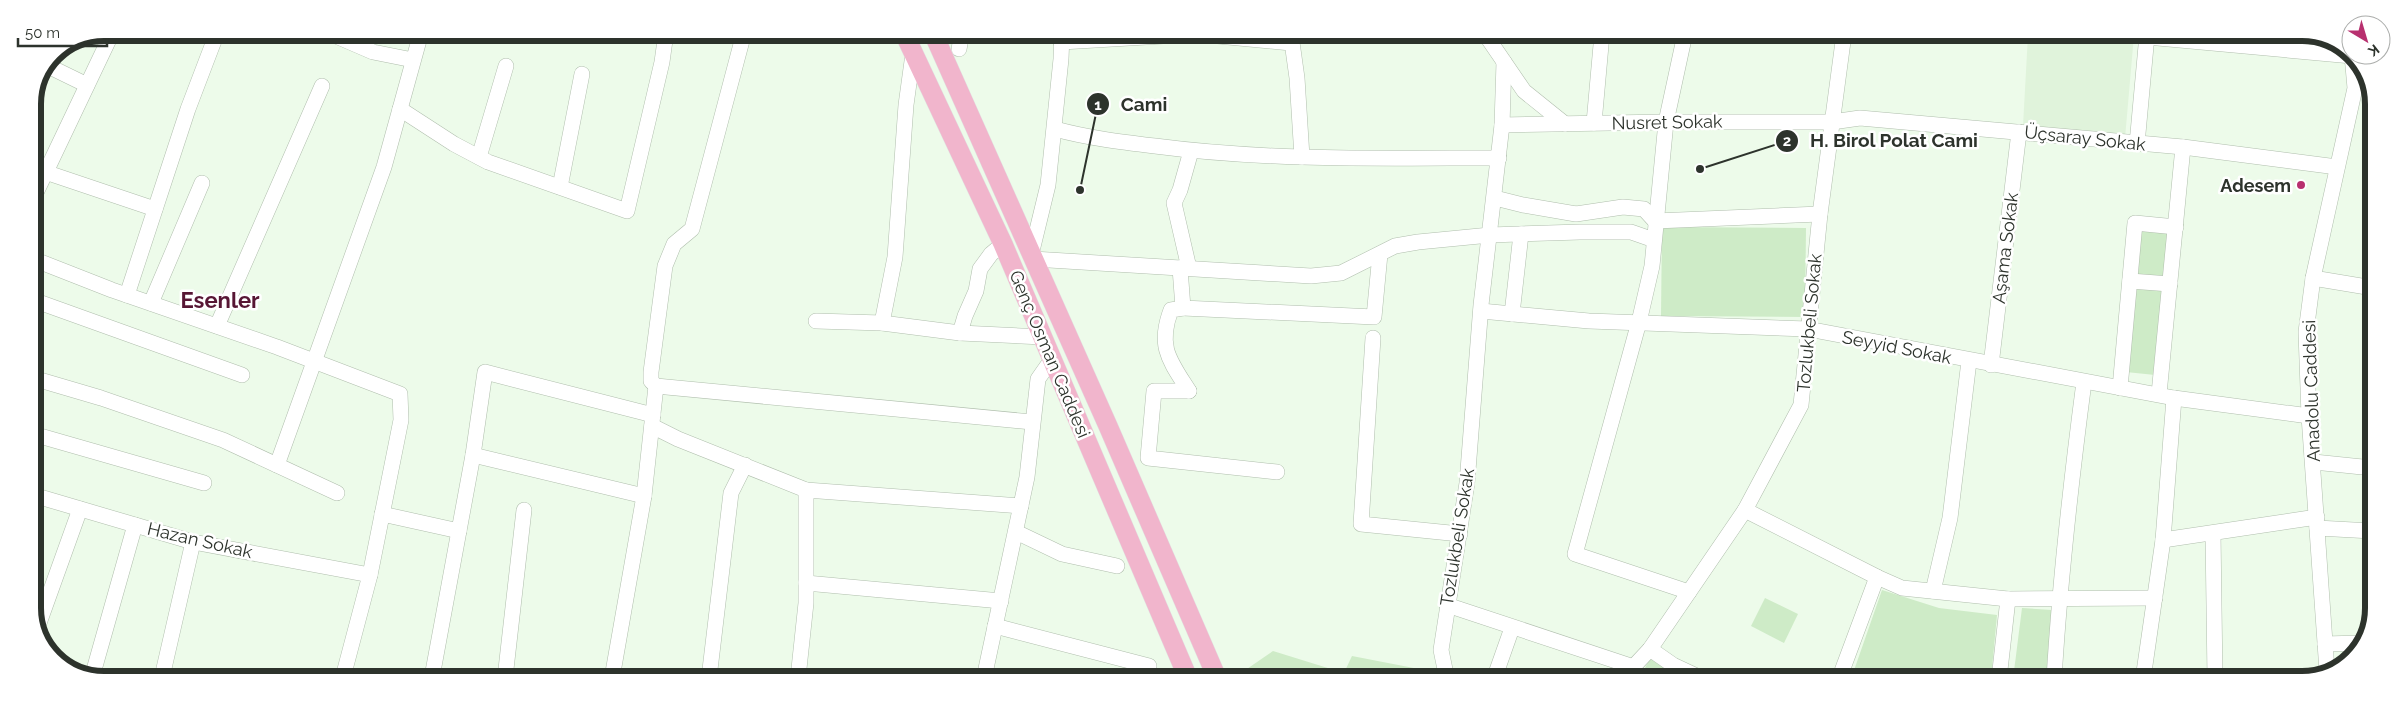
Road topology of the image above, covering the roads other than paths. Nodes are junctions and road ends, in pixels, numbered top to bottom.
1 (108, 41) edge
2 (214, 41) edge
3 (348, 41) edge
4 (419, 41) edge
5 (665, 41) edge
6 (742, 41) edge
7 (907, 41) edge
8 (937, 41) edge
9 (960, 41) edge
10 (1062, 41) edge
11 (1291, 41) edge
12 (1490, 41) edge
13 (1601, 41) edge
14 (1683, 41) edge
15 (1843, 41) edge
16 (2147, 41) edge
17 (2198, 41) edge
18 (959, 49) dead end
19 (913, 54) junction
20 (2341, 55) edge
21 (413, 60) junction
22 (1504, 62) junction
23 (506, 66) dead end
24 (53, 68) edge
25 (582, 74) dead end
26 (2358, 77) edge
27 (87, 85) junction
28 (322, 86) dead end
29 (2362, 89) edge
30 (400, 109) junction
31 (1666, 122) junction
32 (1832, 122) junction
33 (1594, 123) junction
34 (1565, 124) junction
35 (1502, 126) junction
36 (1055, 129) junction
37 (2019, 132) junction
38 (2137, 144) junction
39 (2183, 147) junction
40 (1191, 151) junction
41 (479, 157) junction
42 (1302, 158) junction
43 (1499, 158) junction
44 (2337, 167) junction
45 (46, 172) junction
46 (41, 182) edge
47 (202, 183) dead end
48 (560, 187) junction
49 (1495, 198) junction
50 (155, 209) junction
51 (1820, 214) junction
52 (1655, 221) junction
53 (2176, 227) junction
54 (1521, 234) junction
55 (1490, 235) junction
56 (1654, 240) junction
57 (1003, 244) junction
58 (1380, 254) junction
59 (1032, 257) junction
60 (41, 262) edge
61 (1185, 268) junction
62 (2313, 278) junction
63 (2130, 281) junction
64 (2170, 284) junction
65 (2365, 287) edge
66 (127, 295) junction
67 (41, 303) edge
68 (151, 303) junction
69 (1183, 308) junction
70 (1481, 311) junction
71 (1512, 314) junction
72 (816, 321) dead end
73 (1639, 322) junction
74 (882, 323) junction
75 (217, 326) junction
76 (1808, 329) junction
77 (960, 334) junction
78 (1043, 337) junction
79 (1373, 338) dead end
80 (1052, 359) junction
81 (315, 361) junction
82 (1968, 361) junction
83 (1991, 365) junction
84 (242, 375) dead end
85 (41, 380) edge
86 (2084, 382) junction
87 (656, 386) junction
88 (2120, 388) junction
89 (2159, 394) junction
90 (2174, 398) junction
91 (2309, 416) junction
92 (653, 420) junction
93 (1032, 422) junction
94 (41, 436) edge
95 (473, 454) junction
96 (2314, 462) junction
97 (277, 465) junction
98 (745, 465) junction
99 (2365, 467) edge
100 (1277, 472) dead end
101 (204, 483) dead end
102 (806, 490) junction
103 (337, 493) dead end
104 (644, 496) junction
105 (41, 497) edge
106 (1021, 506) junction
107 (80, 509) junction
108 (524, 510) dead end
109 (1744, 510) junction
110 (382, 514) junction
111 (2317, 523) junction
112 (135, 525) junction
113 (2365, 530) edge
114 (459, 531) junction
115 (1016, 532) junction
116 (2213, 533) junction
117 (1460, 534) junction
118 (2163, 540) junction
119 (193, 542) junction
120 (1117, 566) dead end
121 (370, 575) junction
122 (1877, 577) junction
123 (806, 583) junction
124 (1933, 591) junction
125 (1689, 592) junction
126 (2059, 598) junction
127 (2154, 598) junction
128 (2008, 599) junction
129 (1001, 601) junction
130 (1447, 605) junction
131 (42, 616) edge
132 (995, 626) junction
133 (1512, 628) junction
134 (2354, 643) edge
135 (2325, 644) junction
136 (1650, 649) junction
137 (2327, 665) edge
138 (1149, 666) dead end
139 (1634, 667) junction
140 (94, 670) edge
141 (163, 671) edge
142 (345, 671) edge
143 (433, 671) edge
144 (506, 671) edge
145 (613, 671) edge
146 (710, 671) edge
147 (799, 671) edge
148 (985, 671) edge
149 (1185, 671) edge
150 (1214, 671) edge
151 (1445, 671) edge
152 (1497, 671) edge
153 (1630, 671) edge
154 (1686, 671) edge
155 (1842, 671) edge
156 (2001, 671) edge
157 (2054, 671) edge
158 (2144, 671) edge
159 (2215, 671) edge

1 - 27 street
2 - 50 street
3 - 21 street
4 - 21 street
5 - 48 street
6 - 87 street
7 - 19 main road, Genç Osman Caddesi
8 - 59 main road, Genç Osman Caddesi
9 - 18 street
10 - 36 street
11 - 42 street
12 - 22 street
13 - 33 street
14 - 31 street
15 - 32 street, Tozlukbeli Sokak
16 - 38 street
17 - 20 street
19 - 57 main road, Genç Osman Caddesi
19 - 74 street
21 - 30 street
22 - 34 street
22 - 35 street, Tozlukbeli Sokak
23 - 41 street
24 - 27 street
25 - 48 street
26 - 29 street, Anadolu Caddesi
27 - 45 street
28 - 75 street
29 - 44 street, Anadolu Caddesi
30 - 41 street
30 - 81 street
31 - 32 street, Nusret Sokak
31 - 33 street, Nusret Sokak
31 - 52 street
32 - 37 street, Üçsaray Sokak
32 - 51 street, Tozlukbeli Sokak
33 - 34 street, Nusret Sokak
34 - 35 street, Nusret Sokak
35 - 43 street, Tozlukbeli Sokak
36 - 40 street
36 - 59 street
37 - 38 street, Üçsaray Sokak
37 - 83 street, Aşama Sokak
38 - 39 street, Üçsaray Sokak
39 - 44 street, Üçsaray Sokak
39 - 53 street
40 - 42 street
40 - 61 street
41 - 48 street
42 - 43 street
43 - 49 street, Tozlukbeli Sokak
44 - 62 street, Anadolu Caddesi
45 - 46 street
45 - 50 street
47 - 68 street
49 - 52 street
49 - 55 street, Tozlukbeli Sokak
50 - 66 street
51 - 52 street
51 - 76 street, Tozlukbeli Sokak
52 - 56 street
53 - 63 street
53 - 64 street
54 - 55 street
54 - 56 street
54 - 71 street
55 - 58 street
55 - 70 street, Tozlukbeli Sokak
56 - 73 street
57 - 77 street
57 - 78 main road, Genç Osman Caddesi
58 - 61 street
58 - 69 street
59 - 61 street
59 - 150 main road, Genç Osman Caddesi
60 - 66 street
61 - 69 street
62 - 65 street
62 - 91 street, Anadolu Caddesi
63 - 64 street
63 - 88 street
64 - 89 street
66 - 68 street
67 - 84 street
68 - 75 street
69 - 100 street
70 - 71 street, Seyyid Sokak
70 - 117 street, Tozlukbeli Sokak
71 - 73 street, Seyyid Sokak
72 - 74 street
73 - 76 street, Seyyid Sokak
73 - 125 street
74 - 77 street
75 - 81 street
76 - 82 street, Seyyid Sokak
76 - 109 street, Tozlukbeli Sokak
77 - 78 street
78 - 80 main road, Genç Osman Caddesi
79 - 117 street
80 - 93 street
80 - 149 main road, Genç Osman Caddesi
81 - 97 street
81 - 110 street
82 - 83 street, Seyyid Sokak
82 - 124 street
83 - 86 street, Seyyid Sokak
85 - 97 street
86 - 88 street, Seyyid Sokak
86 - 126 street
87 - 92 street
87 - 93 street
88 - 89 street, Seyyid Sokak
89 - 90 street, Seyyid Sokak
90 - 91 street, Seyyid Sokak
90 - 118 street
91 - 96 street, Anadolu Caddesi
92 - 95 street
92 - 98 street
92 - 104 street
93 - 106 street
94 - 101 street
95 - 104 street
95 - 114 street
96 - 99 street
96 - 111 street, Anadolu Caddesi
97 - 103 street
98 - 102 street
98 - 146 street
102 - 106 street
102 - 123 street
104 - 145 street
105 - 107 street, Hazan Sokak
106 - 115 street
107 - 112 street, Hazan Sokak
107 - 131 street
108 - 144 street
109 - 122 street
109 - 125 street, Tozlukbeli Sokak
110 - 114 street
110 - 121 street
111 - 113 street
111 - 116 street
111 - 135 street, Anadolu Caddesi
112 - 119 street, Hazan Sokak
112 - 140 street
114 - 143 street
115 - 120 street
115 - 129 street
116 - 118 street
116 - 159 street
117 - 130 street, Tozlukbeli Sokak
118 - 127 street
119 - 121 street, Hazan Sokak
119 - 141 street
121 - 142 street
122 - 124 street
122 - 155 street
123 - 129 street
123 - 147 street
124 - 128 street
125 - 136 street, Tozlukbeli Sokak
126 - 127 street
126 - 128 street
126 - 157 street
127 - 158 street
128 - 156 street
129 - 132 street
130 - 133 street
130 - 151 street, Tozlukbeli Sokak
132 - 138 street
132 - 148 street
133 - 139 street
133 - 152 street
134 - 135 street
135 - 137 street, Anadolu Caddesi
136 - 139 street, Tozlukbeli Sokak
136 - 154 street
139 - 153 street, Tozlukbeli Sokak

